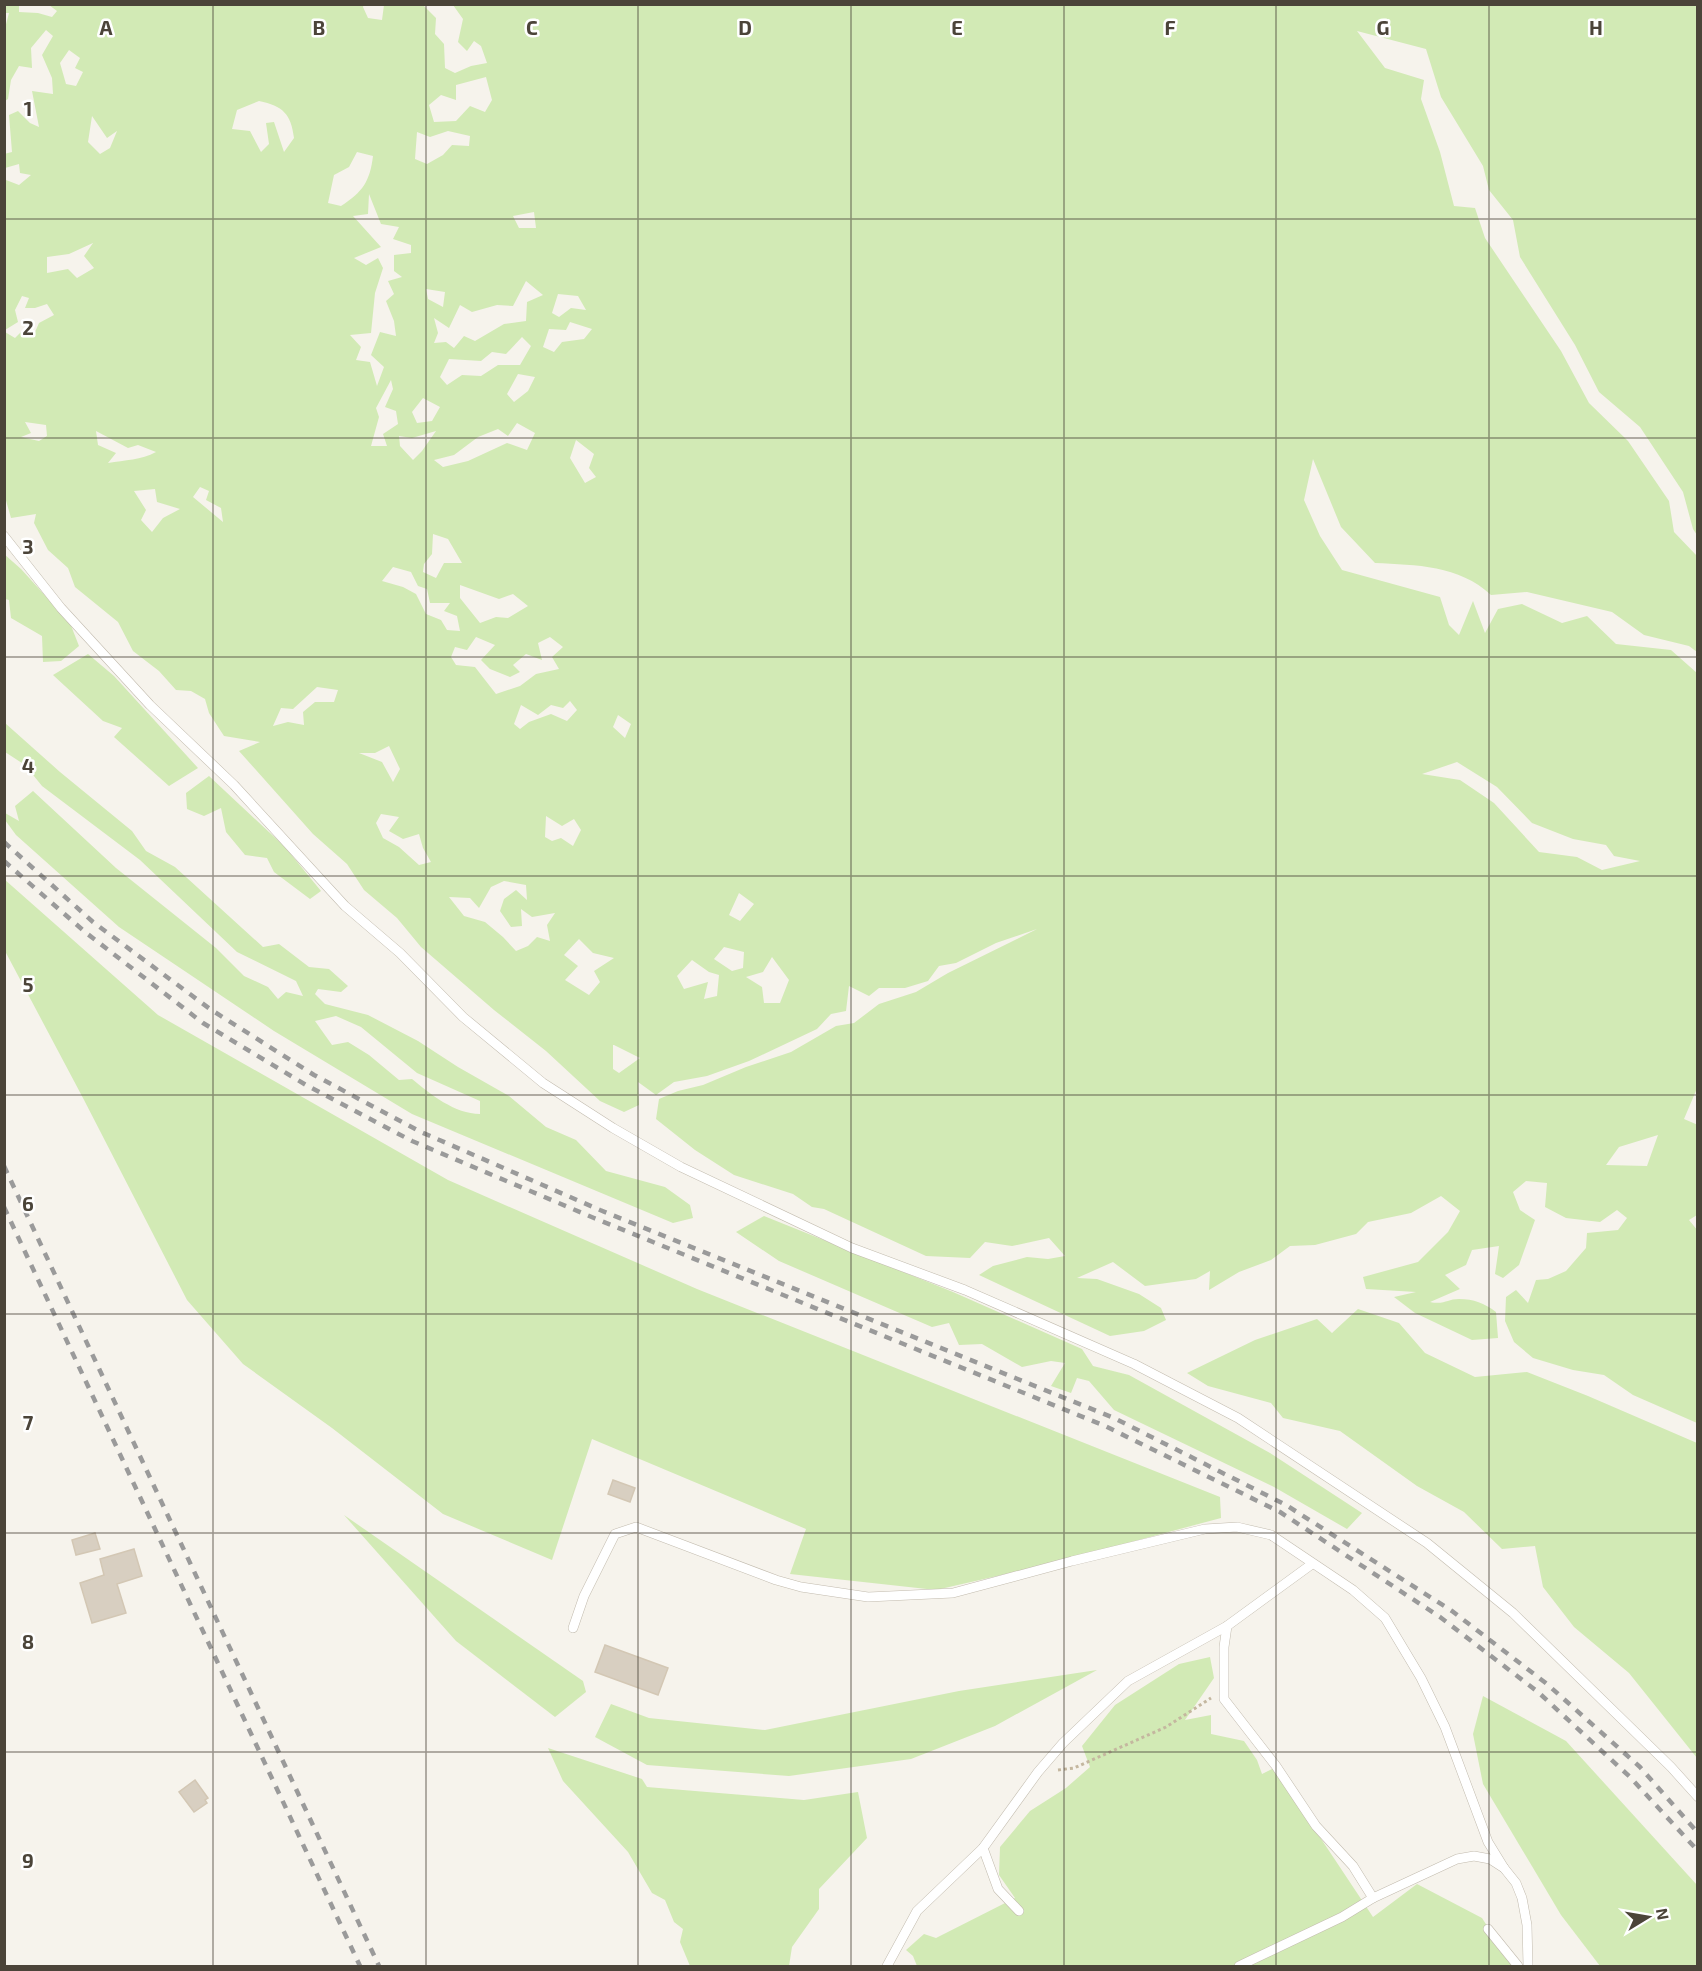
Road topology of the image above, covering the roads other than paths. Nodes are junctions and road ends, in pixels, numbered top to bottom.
1 (4, 536) edge
2 (1312, 1564) junction
3 (1227, 1626) junction
4 (573, 1628) dead end
5 (1698, 1797) edge
6 (983, 1848) junction
7 (1504, 1868) junction
8 (1372, 1898) junction
9 (1019, 1911) dead end
10 (1488, 1929) dead end
11 (887, 1966) edge
12 (1239, 1966) edge
13 (1518, 1966) edge
14 (1528, 1966) edge

1 - 5 lane
2 - 3 lane
2 - 4 lane
2 - 7 lane
3 - 6 lane
3 - 8 lane
6 - 9 lane
6 - 11 lane
7 - 8 lane
7 - 14 lane
8 - 12 lane
10 - 13 lane

